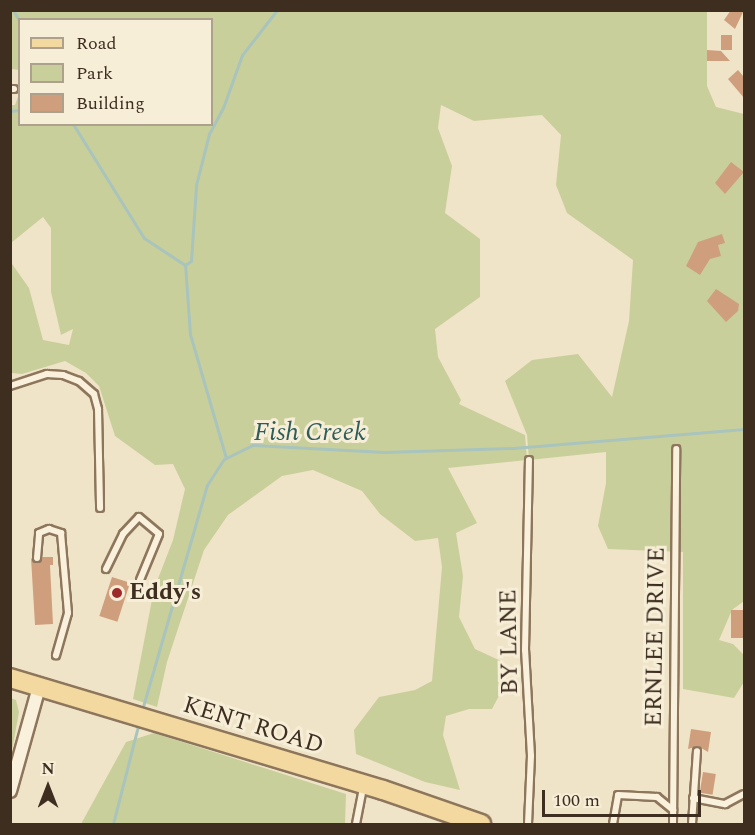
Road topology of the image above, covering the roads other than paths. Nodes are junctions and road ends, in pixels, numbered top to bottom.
1 (10, 386) edge
2 (676, 449) dead end
3 (529, 460) dead end
4 (100, 508) dead end
5 (37, 558) dead end
6 (106, 569) dead end
7 (140, 580) dead end
8 (56, 655) dead end
9 (10, 678) edge
10 (39, 687) junction
11 (697, 751) dead end
12 (363, 784) junction
13 (10, 791) edge
14 (744, 794) edge
15 (693, 798) junction
16 (673, 810) junction
17 (457, 820) edge
18 (356, 825) edge
19 (481, 825) edge
20 (528, 825) edge
21 (614, 825) edge
22 (673, 825) edge
23 (692, 825) edge

1 - 4 lane
2 - 16 lane, ERNLEE DRIVE
3 - 20 lane, BY LANE
5 - 8 lane
6 - 7 lane
9 - 10 main road, KENT ROAD
10 - 12 main road, KENT ROAD
10 - 13 street
11 - 15 lane
12 - 17 main road, KENT ROAD
12 - 18 lane
14 - 15 lane
15 - 23 lane
16 - 21 lane
16 - 22 lane, ERNLEE DRIVE
17 - 19 main road, KENT ROAD

